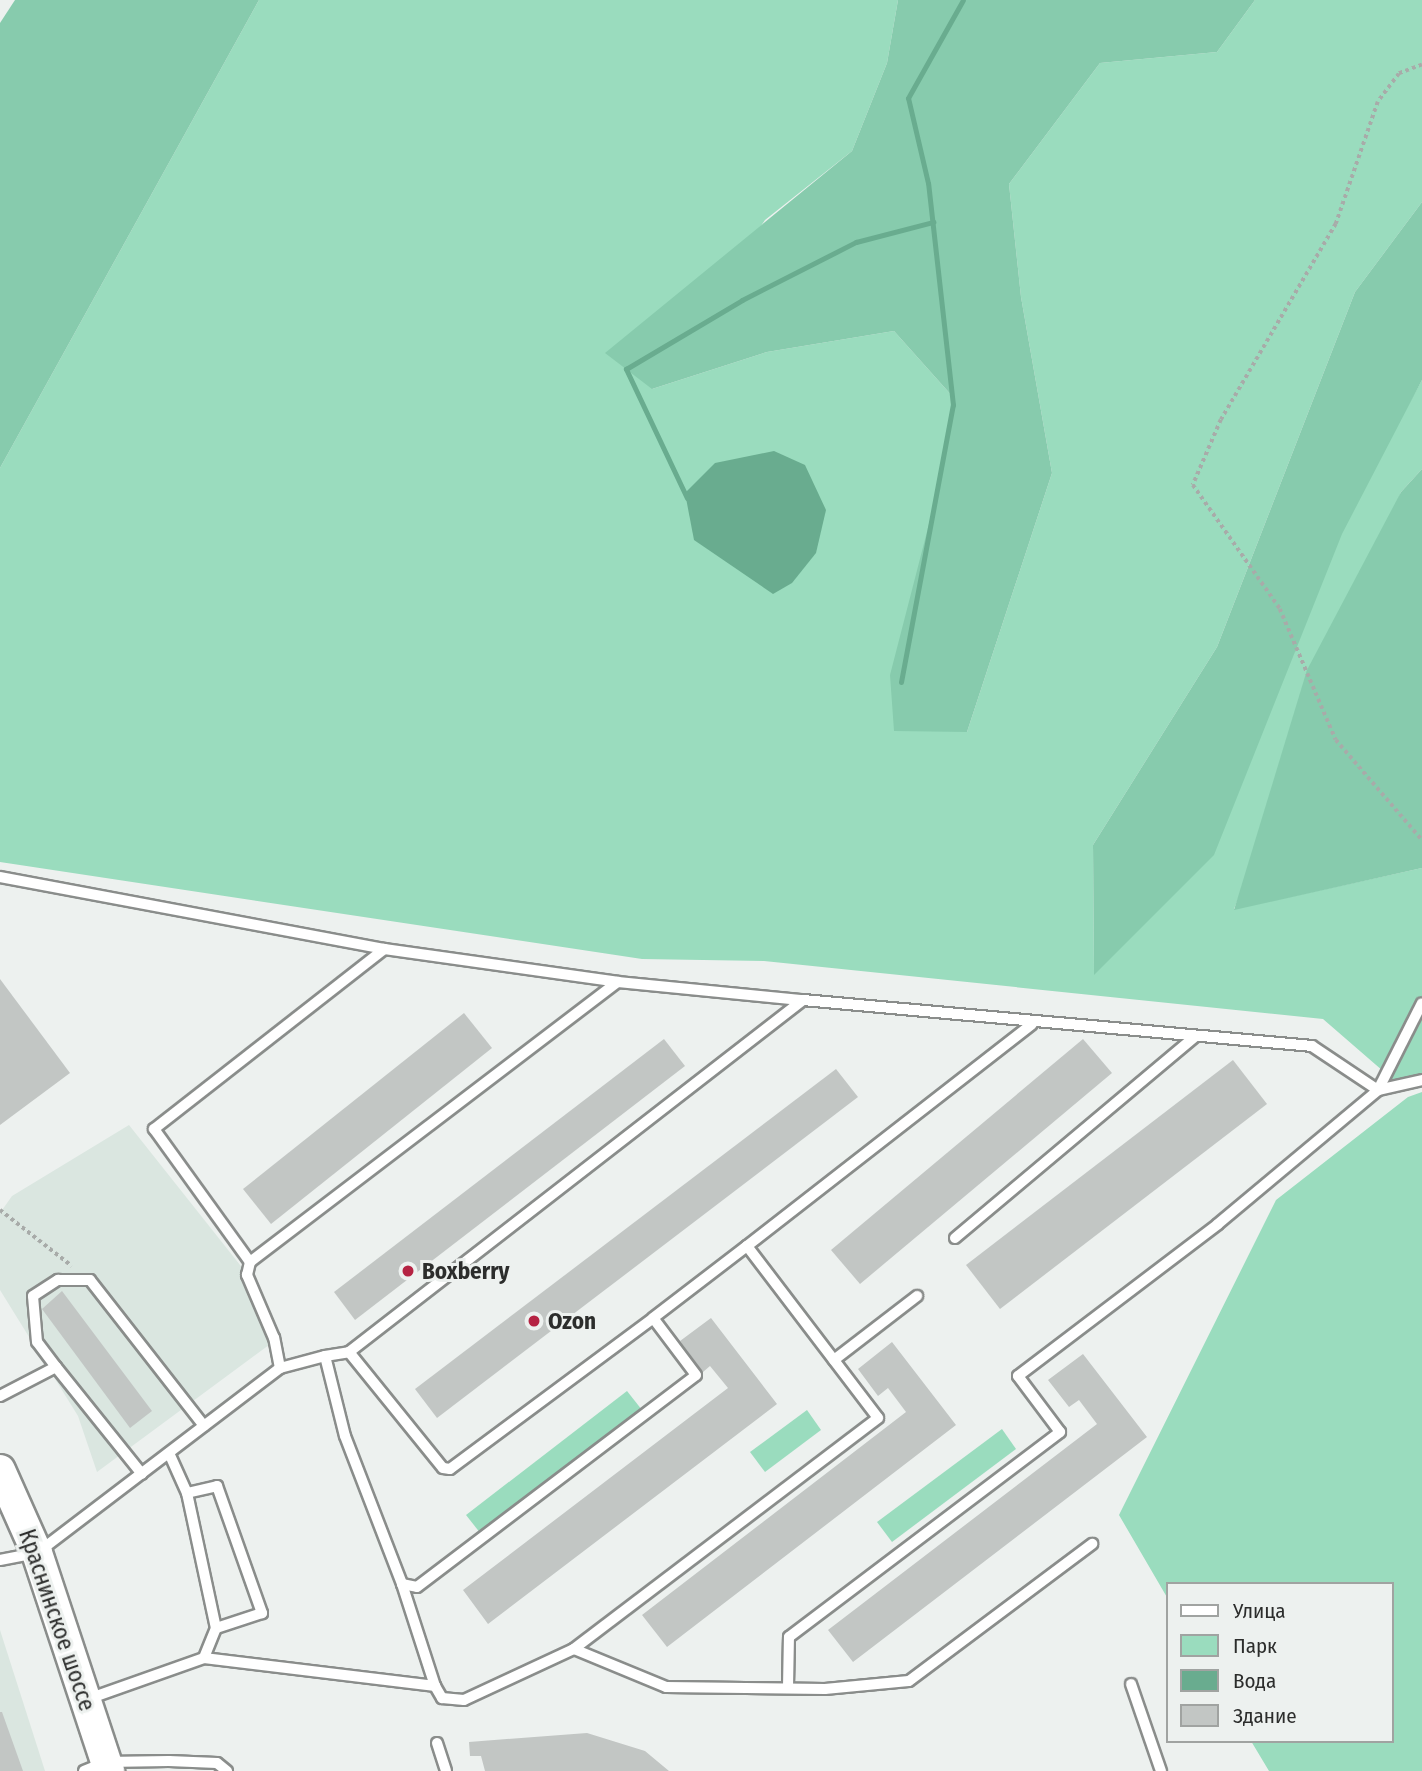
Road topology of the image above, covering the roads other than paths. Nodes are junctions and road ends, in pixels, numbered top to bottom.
1 (0, 877) edge
2 (384, 949) junction
3 (618, 982) junction
4 (803, 1000) junction
5 (1422, 1003) edge
6 (1032, 1024) junction
7 (1196, 1036) junction
8 (1422, 1080) edge
9 (1378, 1090) junction
10 (955, 1238) dead end
11 (747, 1246) junction
12 (250, 1262) junction
13 (917, 1296) dead end
14 (653, 1318) junction
15 (349, 1352) junction
16 (325, 1356) junction
17 (834, 1360) junction
18 (55, 1367) junction
19 (281, 1368) junction
20 (0, 1396) edge
21 (204, 1426) junction
22 (169, 1453) junction
23 (0, 1470) edge
24 (142, 1474) junction
25 (187, 1493) junction
26 (1092, 1544) dead end
27 (37, 1553) junction
28 (0, 1560) edge
29 (402, 1584) junction
30 (216, 1628) junction
31 (574, 1649) junction
32 (204, 1658) junction
33 (1131, 1685) dead end
34 (435, 1686) junction
35 (788, 1687) junction
36 (84, 1701) junction
37 (437, 1743) dead end
38 (170, 1766) edge
39 (100, 1768) edge
40 (227, 1771) edge
41 (446, 1771) edge
42 (1161, 1771) edge

1 - 2 lane
2 - 3 lane
2 - 12 lane
3 - 4 lane
3 - 12 lane
4 - 6 lane
4 - 15 lane
5 - 9 lane
6 - 7 lane
6 - 11 lane
7 - 9 lane
7 - 10 lane
8 - 9 lane
9 - 35 lane
11 - 14 lane
11 - 17 lane
12 - 19 lane
13 - 17 lane
14 - 15 lane
14 - 29 lane
15 - 16 lane
16 - 19 lane
16 - 29 lane
17 - 31 lane
18 - 20 lane
18 - 21 lane
18 - 24 lane
19 - 21 lane
21 - 22 lane
22 - 24 lane
22 - 25 lane
23 - 27 main road, Краснинское шоссе
24 - 27 lane
25 - 30 lane
25 - 30 lane
26 - 35 lane
27 - 28 lane
27 - 36 main road, Краснинское шоссе
29 - 34 lane
30 - 32 lane
31 - 34 lane
31 - 35 lane
32 - 34 lane
32 - 36 lane
33 - 42 lane
36 - 39 main road, Краснинское шоссе
37 - 41 lane
38 - 39 lane
38 - 40 lane

